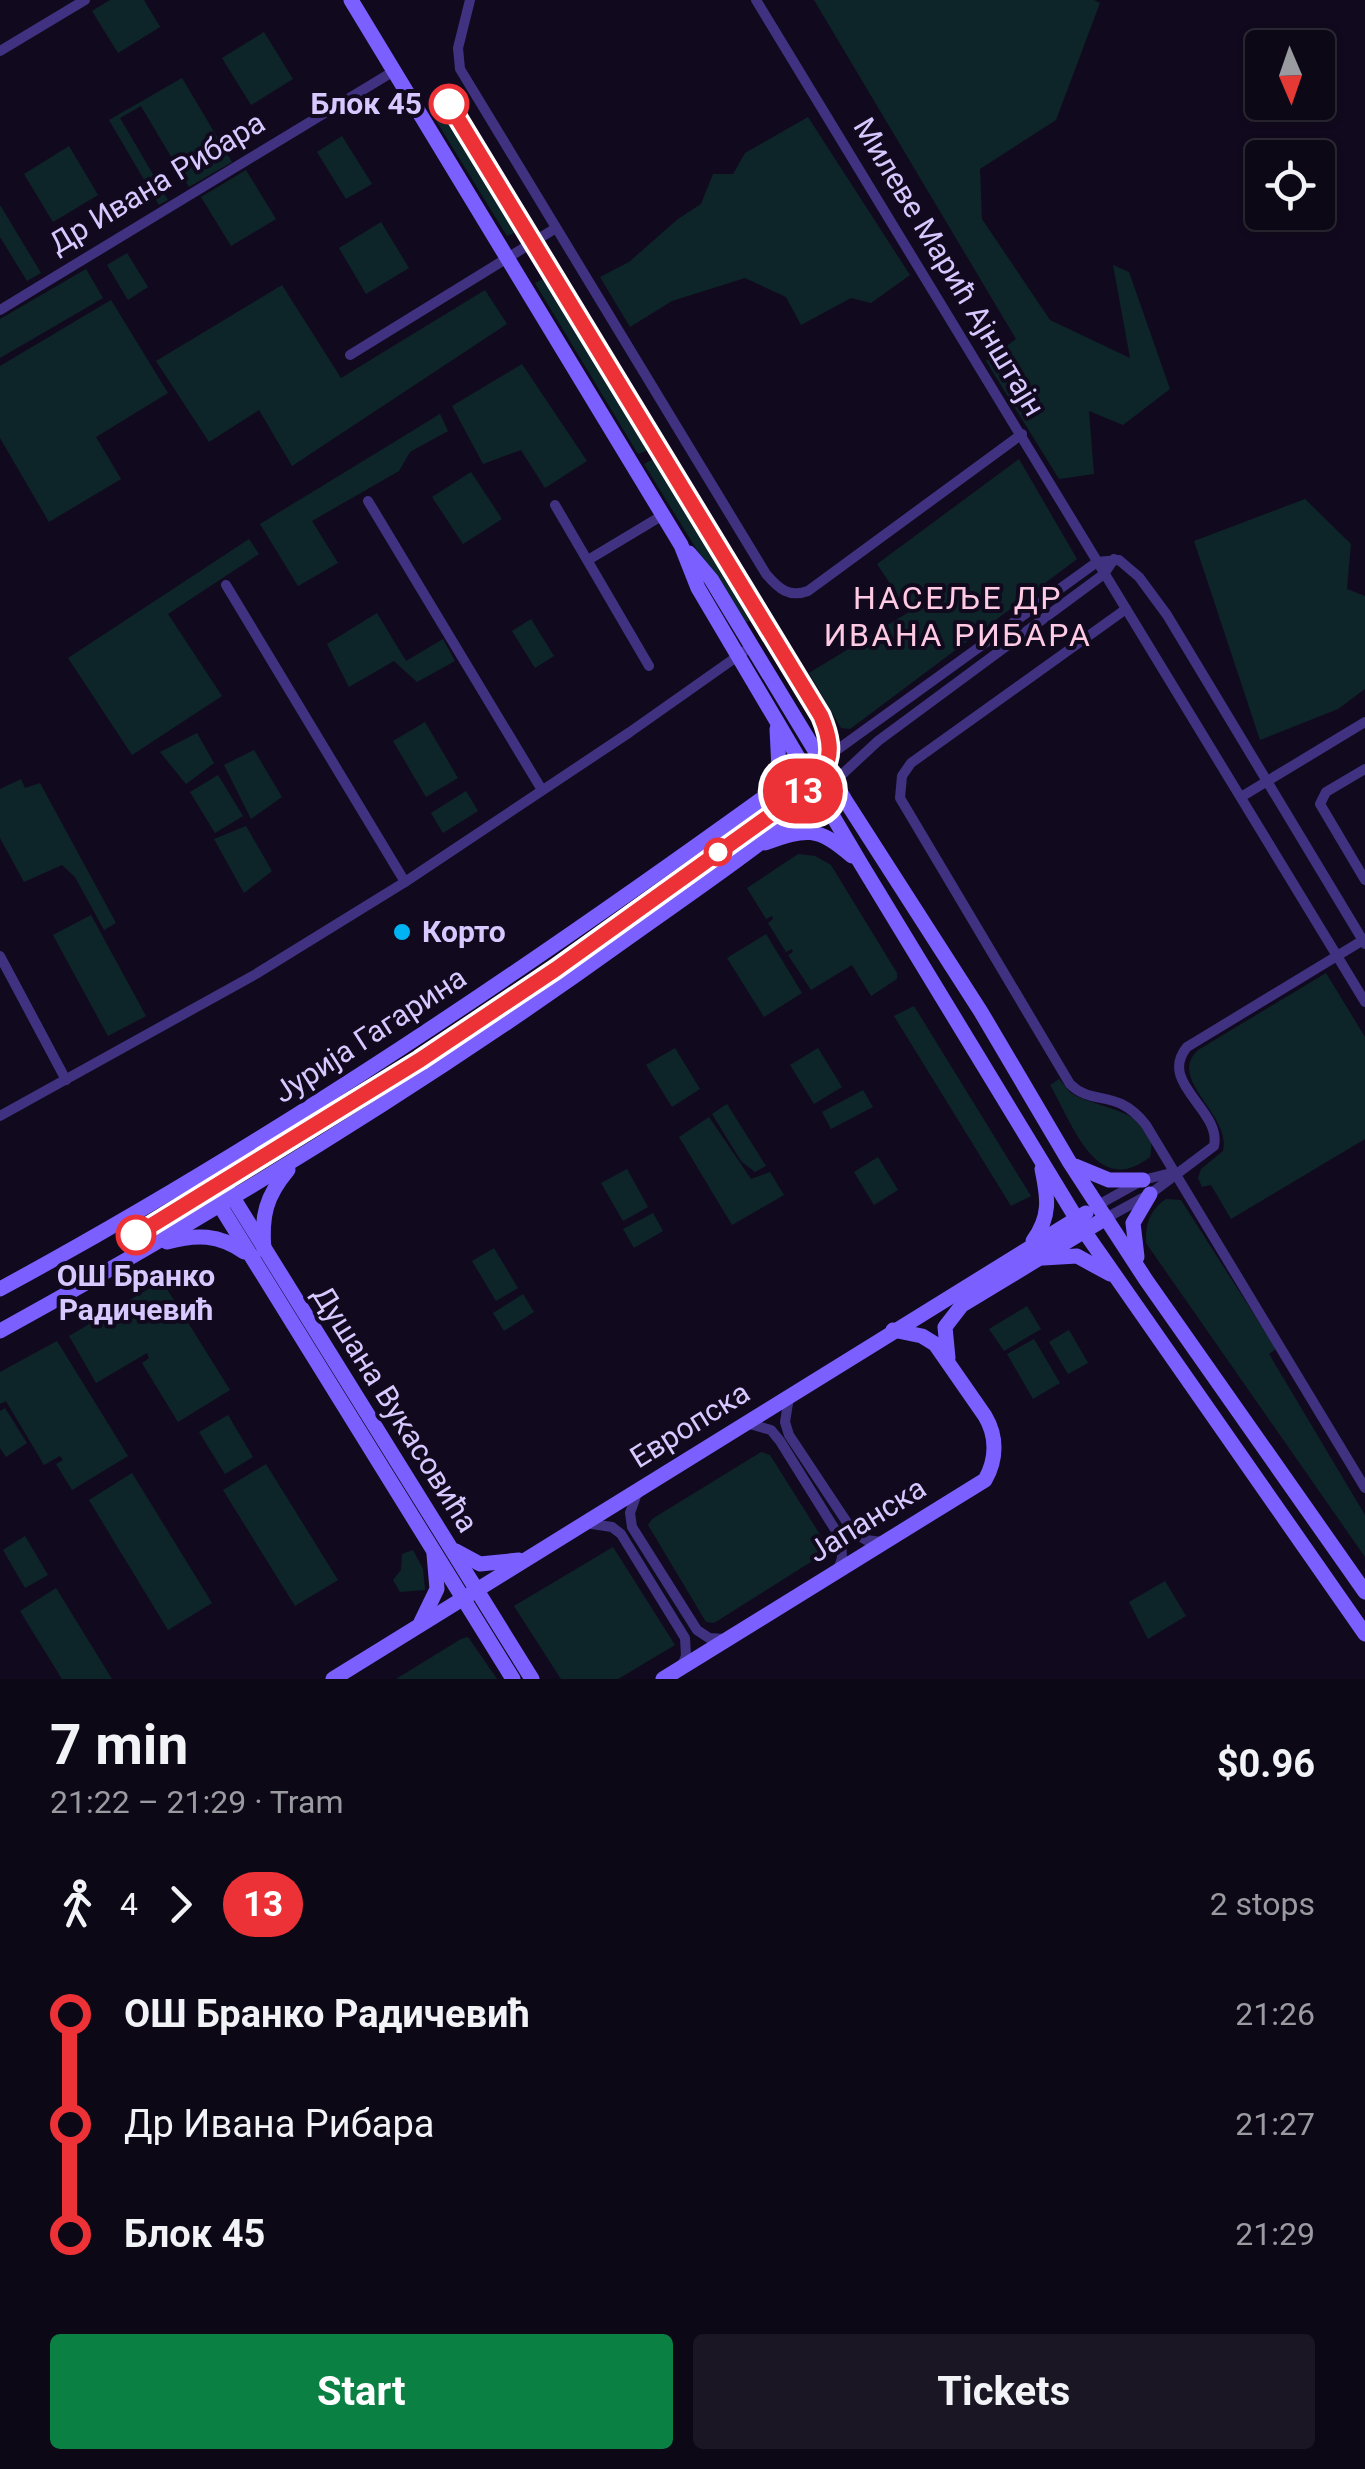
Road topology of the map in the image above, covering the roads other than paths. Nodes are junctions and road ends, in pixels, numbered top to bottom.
1 (84, 0) edge
2 (351, 0) edge
3 (470, 0) edge
4 (756, 0) edge
5 (0, 51) edge
6 (394, 72) junction
7 (556, 228) junction
8 (507, 259) junction
9 (0, 310) edge
10 (350, 356) dead end
11 (1022, 434) junction
12 (368, 501) dead end
13 (555, 505) dead end
14 (663, 515) junction
15 (1114, 559) junction
16 (588, 560) junction
17 (1097, 562) junction
18 (1104, 574) junction
19 (226, 585) dead end
20 (1126, 610) junction
21 (745, 650) junction
22 (649, 666) dead end
23 (771, 711) junction
24 (1365, 722) edge
25 (822, 760) junction
26 (806, 769) junction
27 (1365, 769) edge
28 (1267, 781) junction
29 (835, 782) junction
30 (542, 790) junction
31 (820, 794) junction
32 (1241, 798) junction
33 (757, 802) junction
34 (752, 847) junction
35 (861, 864) junction
36 (1365, 880) edge
37 (405, 882) junction
38 (1364, 941) edge
39 (0, 956) edge
40 (1337, 956) junction
41 (1365, 1002) edge
42 (66, 1080) junction
43 (0, 1116) edge
44 (304, 1154) junction
45 (1040, 1155) junction
46 (1070, 1163) junction
47 (207, 1171) junction
48 (1176, 1172) junction
49 (1147, 1187) junction
50 (225, 1202) junction
51 (1102, 1212) junction
52 (1080, 1224) junction
53 (148, 1247) junction
54 (1032, 1253) junction
55 (260, 1257) junction
56 (1146, 1280) junction
57 (1125, 1288) junction
58 (0, 1289) edge
59 (894, 1330) junction
60 (0, 1332) edge
61 (948, 1358) junction
62 (789, 1396) junction
63 (744, 1423) junction
64 (640, 1488) junction
65 (1365, 1488) edge
66 (584, 1522) junction
67 (884, 1542) junction
68 (441, 1546) junction
69 (528, 1558) junction
70 (838, 1571) junction
71 (1365, 1592) edge
72 (470, 1594) junction
73 (419, 1625) junction
74 (1365, 1634) edge
75 (727, 1640) junction
76 (680, 1669) junction
77 (349, 1673) edge
78 (333, 1679) edge
79 (513, 1679) edge
80 (532, 1679) edge
81 (664, 1679) edge

1 - 5 street
2 - 6 main road
3 - 7 street
4 - 11 street, Милеве Марић Ајнштајн
6 - 8 main road
6 - 9 street, Др Ивана Рибара
7 - 8 street
7 - 11 street
8 - 10 street
8 - 14 main road
11 - 17 street, Милеве Марић Ајнштајн
12 - 30 street
13 - 16 street
14 - 16 street
14 - 21 main road
15 - 17 street
15 - 18 street
15 - 28 street
16 - 22 street
17 - 18 street, Милеве Марић Ајнштајн
17 - 25 street, Јурија Гагарина
18 - 20 street, Милеве Марић Ајнштајн
18 - 29 street
19 - 37 street
20 - 32 street, Милеве Марић Ајнштајн
20 - 48 street
21 - 23 main road
21 - 25 main road
21 - 30 street
23 - 26 main road
23 - 33 main road
24 - 28 street
25 - 26 main road, Јурија Гагарина
25 - 29 main road
26 - 31 main road
26 - 33 main road, Јурија Гагарина
27 - 36 street
28 - 32 street
28 - 38 street
29 - 31 main road
29 - 46 main road
30 - 37 street
31 - 34 main road
31 - 35 main road
32 - 40 street, Милеве Марић Ајнштајн
33 - 47 main road, Јурија Гагарина
34 - 35 main road
34 - 44 main road
35 - 45 main road
37 - 42 street
38 - 40 street
39 - 42 street
40 - 41 street, Милеве Марић Ајнштајн
40 - 48 street
42 - 43 street
44 - 50 main road
44 - 55 main road
45 - 52 main road
45 - 54 main road
46 - 49 main road
46 - 51 main road
47 - 50 main road, Душана Вукасовића
47 - 58 main road, Јурија Гагарина
48 - 49 street
48 - 65 street
49 - 51 street
49 - 56 main road
50 - 53 main road
50 - 55 main road, Душана Вукасовића
51 - 52 main road
51 - 56 main road
52 - 54 main road, Европска
52 - 57 main road
53 - 55 main road
53 - 60 main road
54 - 57 main road
54 - 59 main road, Европска
54 - 61 main road, Европска
55 - 68 main road, Душана Вукасовића
56 - 71 main road
57 - 74 main road
59 - 61 main road, Јапанска
59 - 62 main road, Европска
61 - 67 main road, Јапанска
62 - 63 main road, Европска
62 - 67 street
63 - 64 main road, Европска
63 - 70 street
64 - 66 main road, Европска
64 - 75 street
66 - 69 main road, Европска
66 - 76 street
67 - 70 main road, Јапанска
68 - 69 main road
68 - 72 main road, Душана Вукасовића
68 - 73 main road
69 - 72 main road, Европска
70 - 75 main road, Јапанска
72 - 73 main road, Европска
72 - 79 main road, Душана Вукасовића
72 - 80 main road, Душана Вукасовића
73 - 77 main road, Европска
75 - 76 main road, Јапанска
76 - 81 main road, Јапанска
77 - 78 main road, Европска

